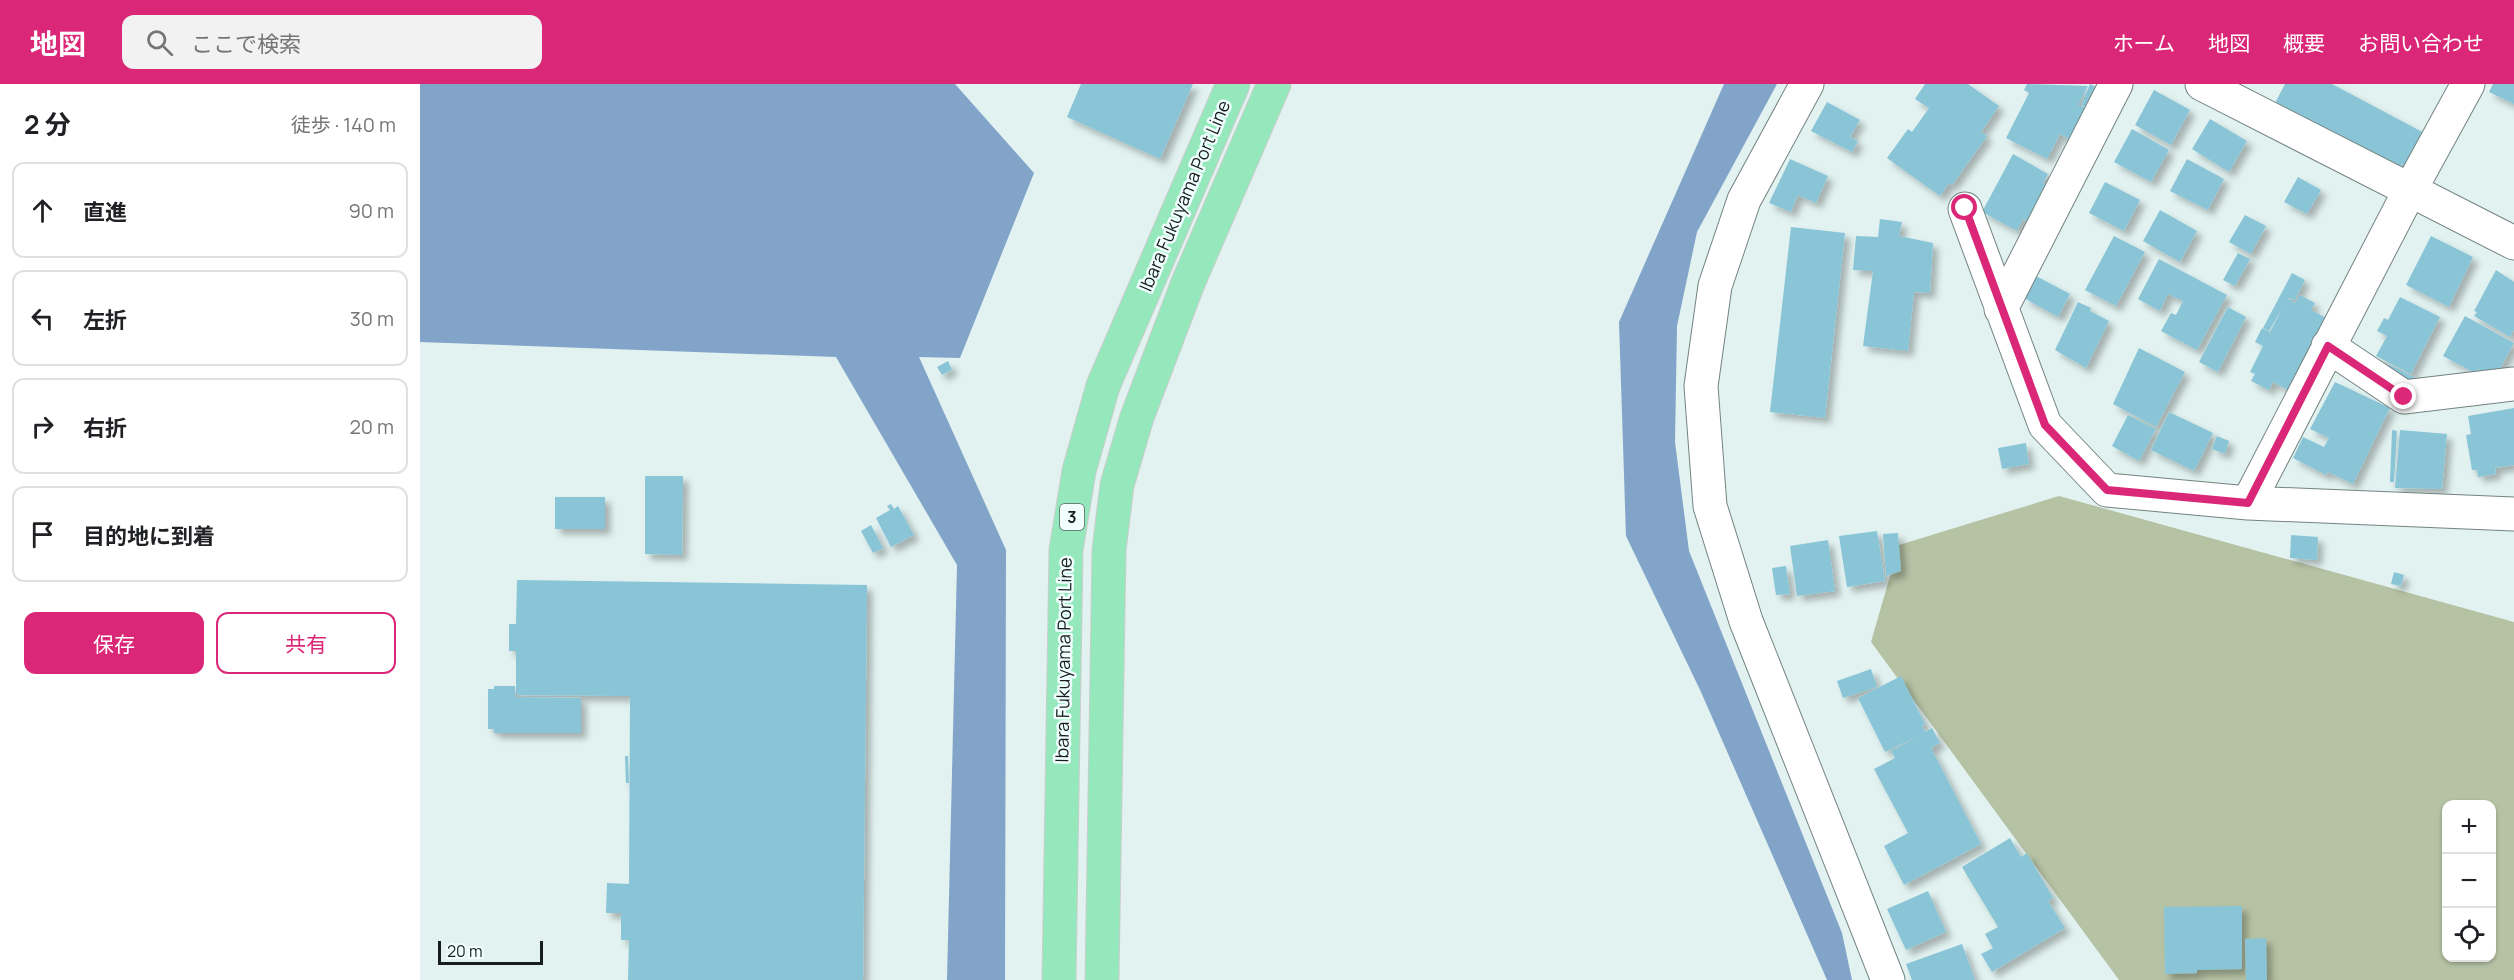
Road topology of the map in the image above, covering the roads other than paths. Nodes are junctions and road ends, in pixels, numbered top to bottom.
1 (1233, 84) edge
2 (1274, 84) edge
3 (1807, 84) edge
4 (2116, 84) edge
5 (2202, 84) edge
6 (2468, 84) edge
7 (2410, 190) junction
8 (1965, 208) dead end
9 (2514, 243) edge
10 (2001, 309) junction
11 (2328, 346) junction
12 (2514, 384) edge
13 (2248, 503) junction
14 (2514, 514) edge
15 (1059, 980) edge
16 (1102, 980) edge
17 (1888, 980) edge

1 - 15 main road, Ibara Fukuyama Port Line / 3
2 - 16 main road, Ibara Fukuyama Port Line
3 - 17 street
4 - 10 street
5 - 7 street
6 - 7 street
7 - 9 street
7 - 11 street
8 - 10 street
10 - 13 street
11 - 12 street
11 - 13 street
13 - 14 street

